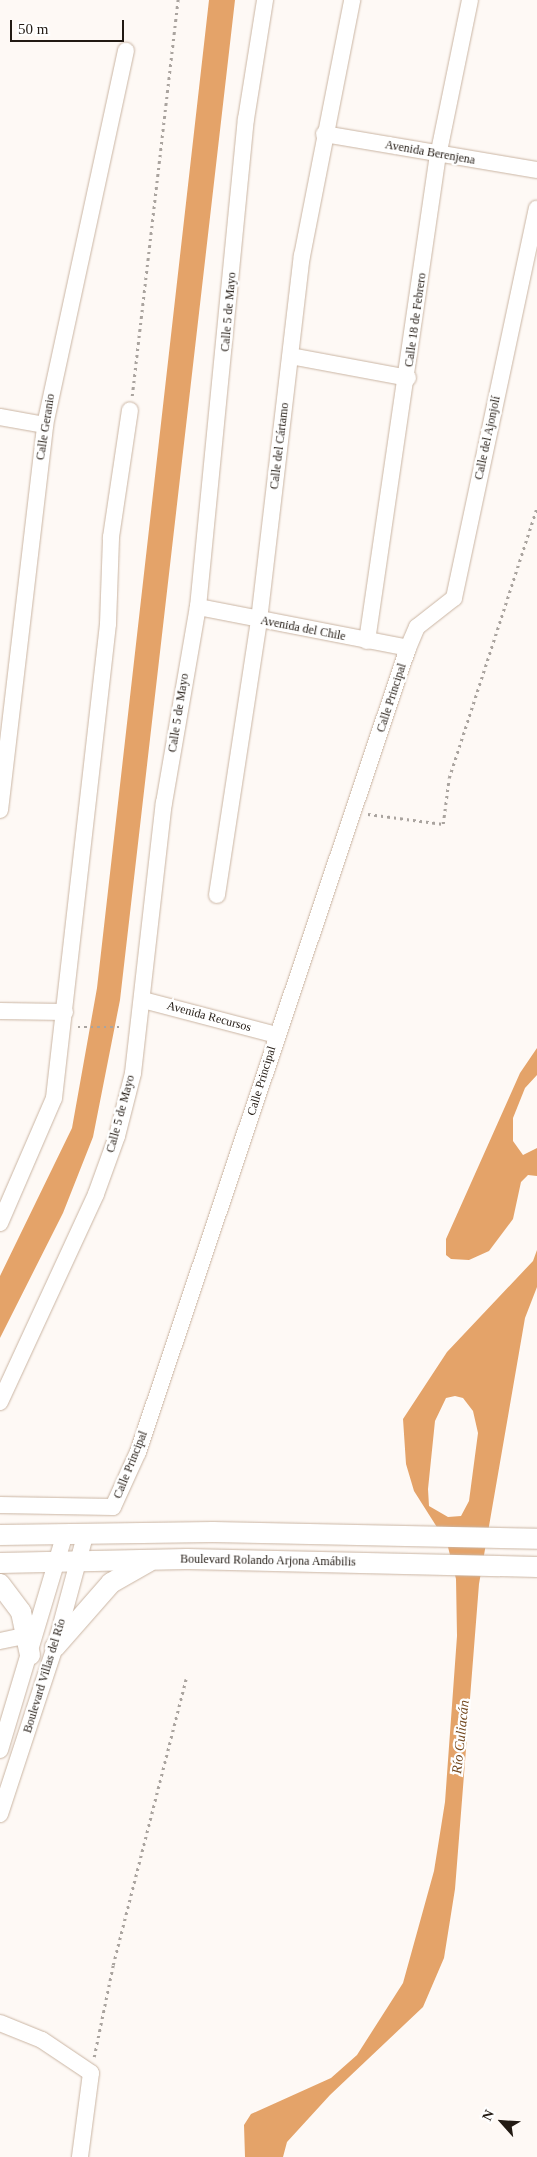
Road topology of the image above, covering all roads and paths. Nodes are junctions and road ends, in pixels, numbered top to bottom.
1 (178, 0) edge
2 (265, 0) edge
3 (352, 0) edge
4 (470, 0) edge
5 (126, 51) dead end
6 (324, 134) junction
7 (438, 156) junction
8 (537, 170) edge
9 (537, 209) edge
10 (291, 356) junction
11 (408, 378) junction
12 (130, 410) joint
13 (0, 417) edge
14 (45, 425) junction
15 (537, 507) edge
16 (198, 607) junction
17 (260, 620) junction
18 (368, 641) junction
19 (408, 648) junction
20 (5, 727) edge
21 (0, 810) edge
22 (356, 812) junction
23 (217, 895) dead end
24 (143, 1000) junction
25 (0, 1011) edge
26 (65, 1012) junction
27 (74, 1027) dead end
28 (124, 1027) dead end
29 (276, 1034) junction
30 (0, 1222) edge
31 (0, 1402) edge
32 (0, 1505) edge
33 (0, 1535) edge
34 (64, 1536) junction
35 (85, 1536) junction
36 (537, 1539) edge
37 (153, 1559) junction
38 (0, 1563) edge
39 (67, 1564) junction
40 (537, 1567) edge
41 (0, 1584) edge
42 (7, 1598) edge
43 (24, 1636) junction
44 (0, 1641) edge
45 (55, 1647) junction
46 (27, 1664) junction
47 (45, 1678) junction
48 (186, 1679) dead end
49 (0, 1750) edge
50 (0, 1814) edge
51 (0, 2023) edge
52 (91, 2073) junction
53 (80, 2157) edge

1 - 12 path
2 - 16 street, Calle 5 de Mayo
3 - 6 street, Calle del Cártamo
4 - 7 street, Calle 18 de Febrero
5 - 14 street, Calle Geranio
6 - 7 street, Avenida Berenjena
6 - 10 street, Calle del Cártamo
7 - 8 street, Avenida Berenjena
7 - 11 street, Calle 18 de Febrero
9 - 19 street, Calle del Ajonjolí
10 - 11 street
10 - 17 street, Calle del Cártamo
11 - 18 street, Calle 18 de Febrero
12 - 26 street
13 - 14 street
14 - 20 street, Calle Geranio
15 - 22 path
16 - 17 street, Avenida del Chile
16 - 24 street, Calle 5 de Mayo
17 - 18 street, Avenida del Chile
17 - 23 street, Calle del Cártamo
18 - 19 street, Avenida del Chile
19 - 22 street, Calle Principal
20 - 21 street, Calle Geranio
22 - 29 street, Calle Principal
24 - 29 street, Avenida Recursos
24 - 31 street, Calle 5 de Mayo
25 - 26 street
26 - 30 street
27 - 28 path
29 - 32 street, Calle Principal
33 - 34 main road, Boulevard Rolando Arjona Amábilis
34 - 35 main road, Boulevard Rolando Arjona Amábilis
34 - 39 street, Boulevard Villas del Río
35 - 36 main road, Boulevard Rolando Arjona Amábilis
35 - 39 street, Boulevard Villas del Río
37 - 39 main road, Boulevard Rolando Arjona Amábilis
37 - 40 main road, Boulevard Rolando Arjona Amábilis
37 - 45 main road
38 - 39 main road, Boulevard Rolando Arjona Amábilis
39 - 45 street, Boulevard Villas del Río
39 - 46 street, Boulevard Villas del Río
41 - 42 main road
42 - 43 main road
43 - 44 street
43 - 46 main road
45 - 47 street, Boulevard Villas del Río
46 - 47 street
46 - 49 street, Boulevard Villas del Río
47 - 50 street, Boulevard Villas del Río
48 - 52 path
51 - 52 street
52 - 53 street

